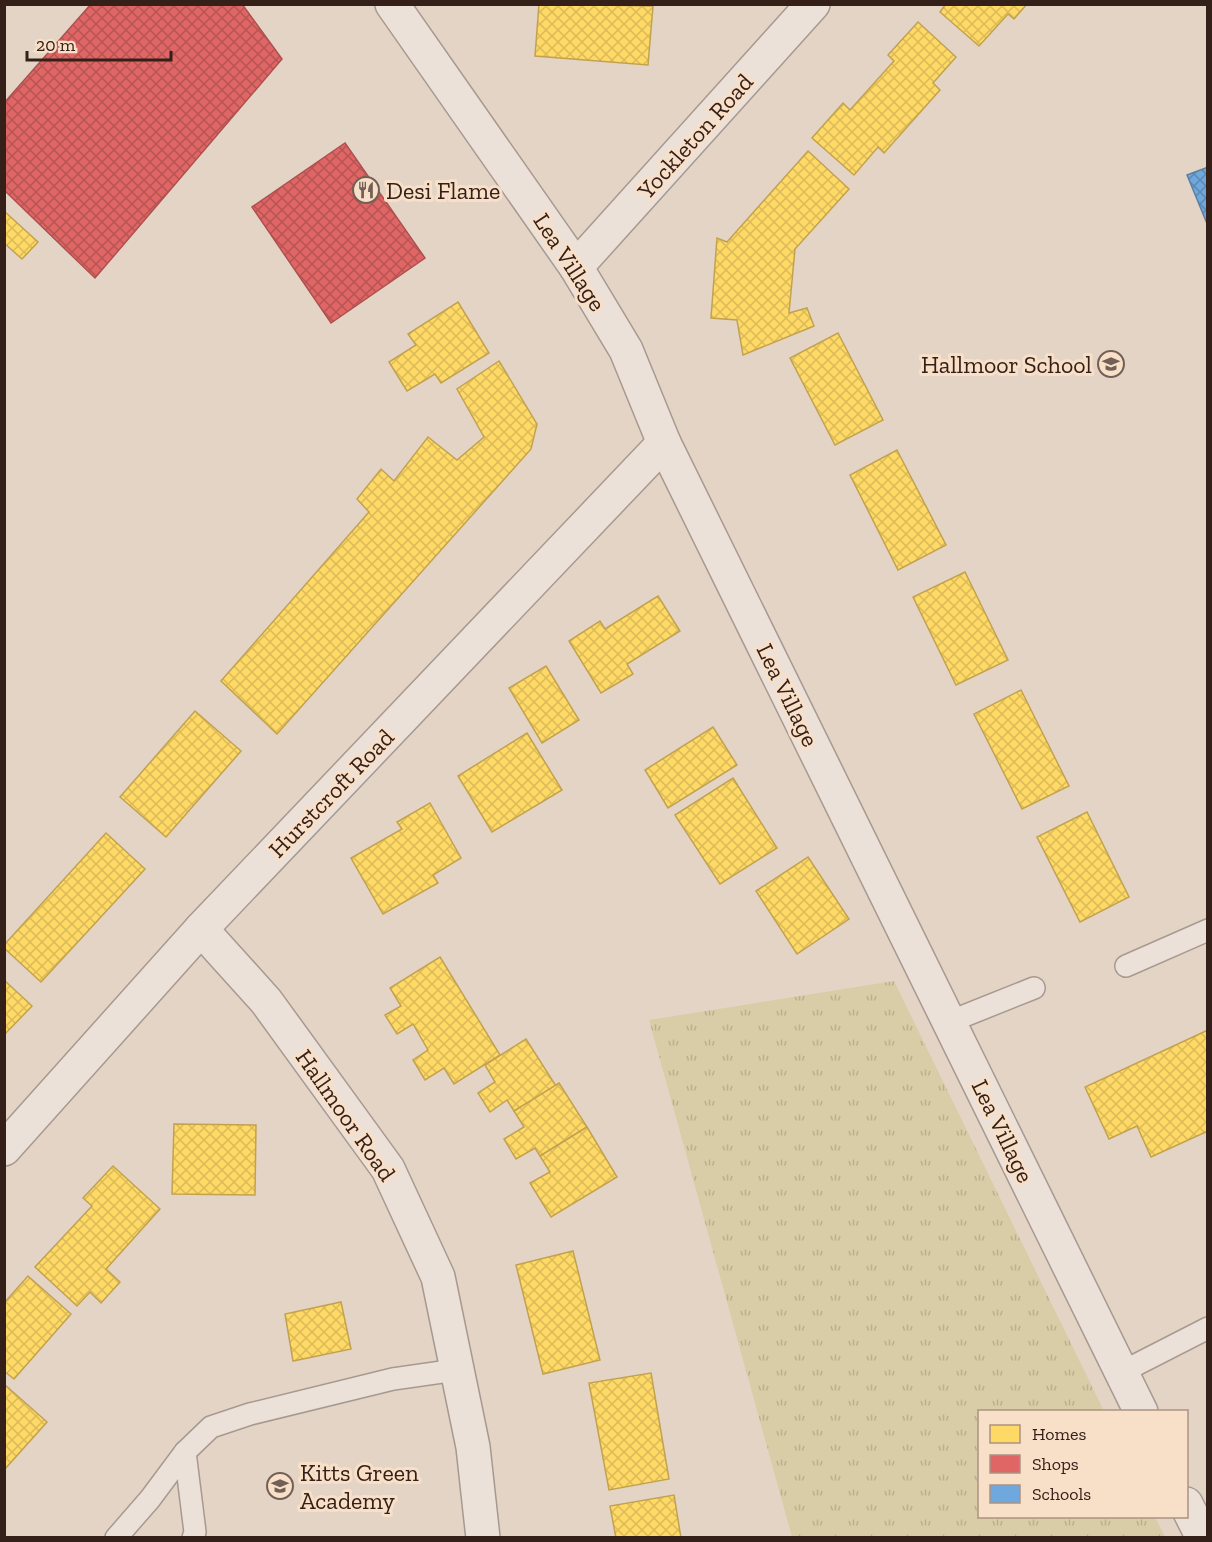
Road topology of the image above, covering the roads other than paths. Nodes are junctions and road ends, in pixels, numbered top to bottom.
1 (392, 4) edge
2 (813, 4) edge
3 (576, 267) junction
4 (664, 443) junction
5 (201, 929) junction
6 (1208, 930) edge
7 (1126, 966) dead end
8 (1034, 988) dead end
9 (949, 1022) junction
10 (4, 1149) edge
11 (1208, 1328) edge
12 (456, 1370) junction
13 (1122, 1372) junction
14 (1140, 1410) edge
15 (185, 1452) junction
16 (1188, 1508) edge
17 (116, 1538) edge
18 (193, 1538) edge
19 (483, 1538) edge
20 (1203, 1538) edge

1 - 3 street, Lea Village
2 - 3 street, Yockleton Road
3 - 4 street, Lea Village
4 - 5 street, Hurstcroft Road
4 - 9 street, Lea Village
5 - 10 street, Hurstcroft Road
5 - 12 street, Hallmoor Road
6 - 7 lane
8 - 9 lane
9 - 13 street, Lea Village
11 - 13 lane
12 - 15 lane
12 - 19 street, Hallmoor Road
13 - 14 street, Lea Village
15 - 17 lane
15 - 18 lane
16 - 20 street

